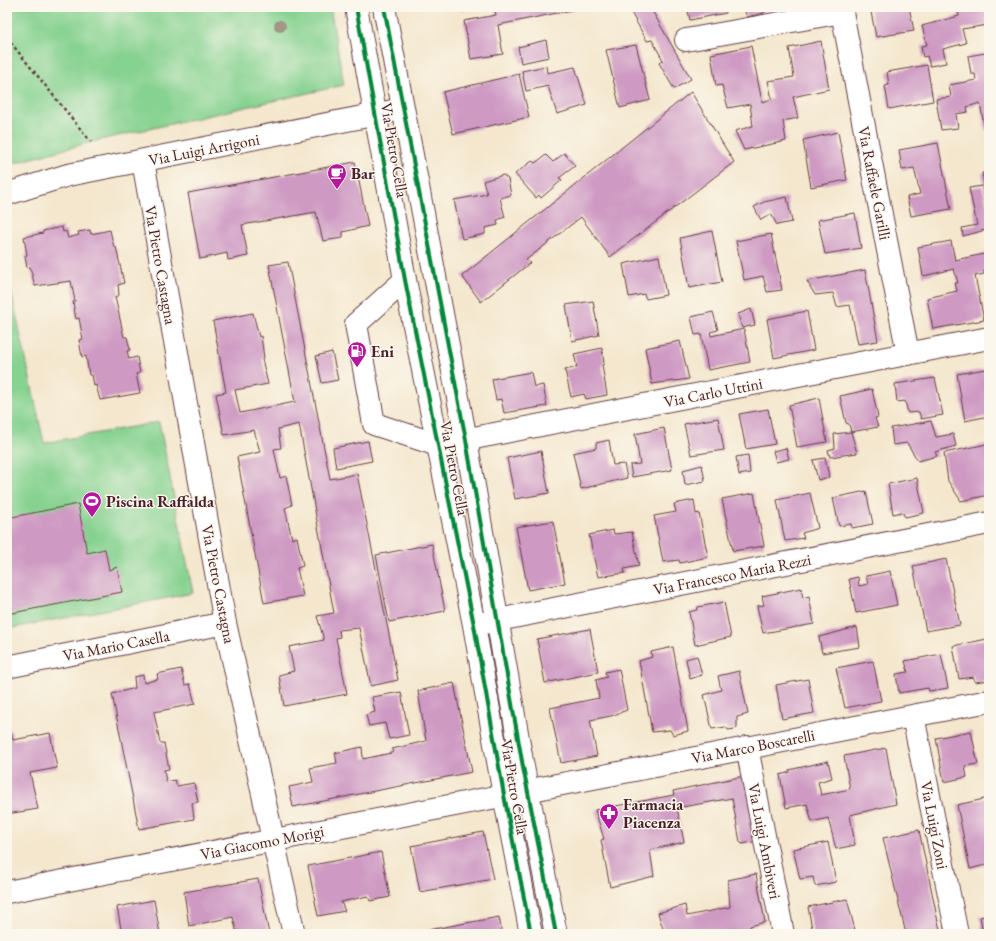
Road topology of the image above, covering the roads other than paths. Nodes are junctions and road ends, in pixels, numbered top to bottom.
1 (356, 7) edge
2 (384, 7) edge
3 (841, 10) edge
4 (686, 40) dead end
5 (403, 109) junction
6 (377, 115) junction
7 (143, 161) junction
8 (7, 194) edge
9 (405, 280) junction
10 (989, 338) edge
11 (908, 354) junction
12 (466, 440) junction
13 (438, 444) junction
14 (989, 523) edge
15 (498, 621) junction
16 (225, 623) junction
17 (474, 625) junction
18 (7, 667) edge
19 (989, 701) edge
20 (913, 716) junction
21 (747, 747) junction
22 (517, 793) junction
23 (274, 840) junction
24 (7, 892) edge
25 (294, 934) edge
26 (531, 934) edge
27 (556, 934) edge
28 (783, 934) edge
29 (957, 934) edge

1 - 6 street, Via Pietro Cella
2 - 5 street, Via Pietro Cella
3 - 4 street, Via Raffaele Garilli
3 - 11 street, Via Raffaele Garilli
5 - 6 street, Via Luigi Arrigoni
5 - 12 street, Via Pietro Cella
6 - 7 street, Via Luigi Arrigoni
6 - 9 street, Via Pietro Cella
7 - 8 street, Via Luigi Arrigoni
7 - 16 street, Via Pietro Castagna
9 - 13 street, Via Pietro Cella
9 - 13 street
10 - 11 street, Via Carlo Uttini
11 - 12 street, Via Carlo Uttini
12 - 13 street, Via Carlo Uttini
12 - 15 street, Via Pietro Cella
13 - 17 street, Via Pietro Cella
14 - 15 street, Via Francesco Maria Rezzi
15 - 17 street, Via Francesco Maria Rezzi
15 - 22 street, Via Pietro Cella
16 - 18 street, Via Mario Casella
16 - 23 street, Via Pietro Castagna
17 - 22 street, Via Pietro Cella
19 - 20 street, Via Marco Boscarelli
20 - 21 street, Via Marco Boscarelli
20 - 29 street, Via Luigi Zoni
21 - 22 street, Via Marco Boscarelli
21 - 28 street, Via Luigi Ambiveri
22 - 23 street, Via Giacomo Morigi
22 - 26 street, Via Pietro Cella
22 - 27 street, Via Pietro Cella
23 - 24 street, Via Giacomo Morigi
23 - 25 street, Via Pietro Castagna

